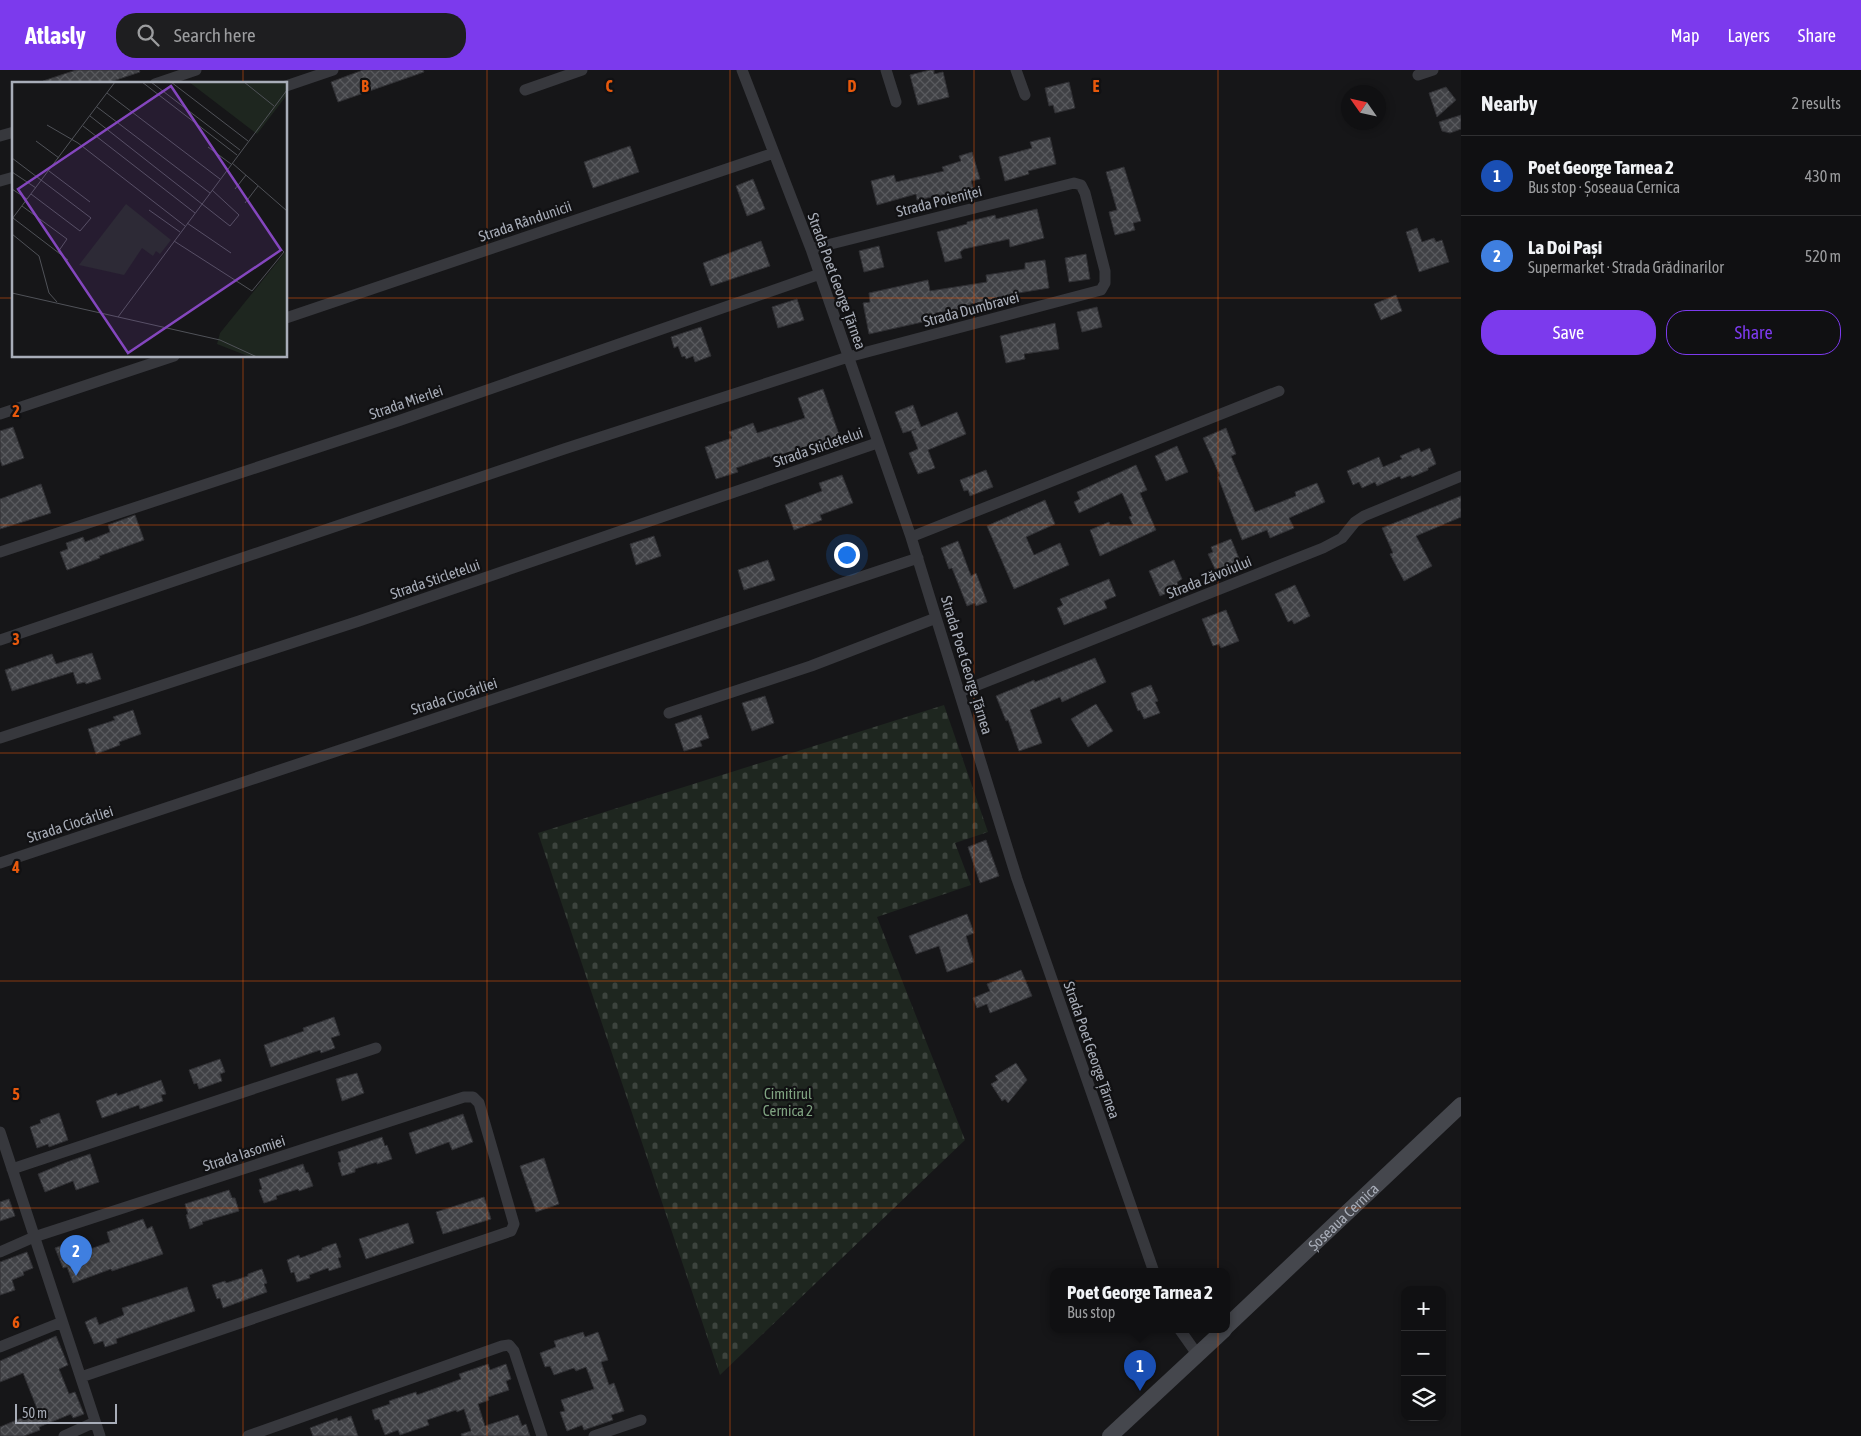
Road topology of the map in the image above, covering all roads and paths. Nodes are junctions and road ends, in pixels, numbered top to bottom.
1 (196, 70) edge
2 (333, 70) edge
3 (582, 70) edge
4 (742, 70) edge
5 (886, 70) edge
6 (1016, 70) edge
7 (1433, 70) edge
8 (1418, 75) dead end
9 (161, 82) edge
10 (288, 85) edge
11 (525, 90) dead end
12 (1025, 95) dead end
13 (896, 102) dead end
14 (774, 153) junction
15 (12, 178) edge
16 (0, 182) edge
17 (811, 249) junction
18 (820, 274) junction
19 (1101, 290) joint
20 (288, 317) edge
21 (848, 357) junction
22 (168, 358) edge
23 (1279, 391) dead end
24 (0, 414) edge
25 (877, 443) junction
26 (1461, 476) edge
27 (911, 537) junction
28 (0, 552) edge
29 (918, 558) junction
30 (936, 618) junction
31 (0, 640) edge
32 (960, 692) junction
33 (669, 713) dead end
34 (0, 738) edge
35 (0, 863) edge
36 (376, 1048) dead end
37 (1461, 1105) edge
38 (0, 1132) edge
39 (12, 1169) junction
40 (34, 1238) junction
41 (0, 1252) edge
42 (1153, 1268) edge
43 (62, 1322) junction
44 (1230, 1323) edge
45 (1182, 1333) edge
46 (1220, 1333) edge
47 (0, 1347) edge
48 (1197, 1354) junction
49 (81, 1377) junction
50 (641, 1420) dead end
51 (95, 1422) junction
52 (64, 1436) edge
53 (100, 1436) edge
54 (248, 1436) edge
55 (542, 1436) edge
56 (594, 1436) edge
57 (1110, 1436) edge

1 - 9 street
2 - 10 street
3 - 11 street
4 - 14 street, Strada Poet George Țărnea
5 - 13 street
6 - 12 street
7 - 8 street
14 - 17 street, Strada Poet George Țărnea
14 - 20 street, Strada Rândunicii
15 - 16 street
17 - 18 street, Strada Poet George Țărnea
17 - 19 street, Strada Poieniței
18 - 21 street, Strada Poet George Țărnea
18 - 28 street, Strada Mierlei
19 - 21 street, Strada Dumbravei
21 - 25 street, Strada Poet George Țărnea
21 - 31 street, Strada Dumbravei
22 - 24 street
23 - 27 street
25 - 27 street, Strada Poet George Țărnea
25 - 34 street, Strada Sticletelui
26 - 32 street, Strada Zăvoiului
27 - 29 street, Strada Poet George Țărnea
29 - 30 street, Strada Poet George Țărnea
29 - 35 street, Strada Ciocârliei
30 - 32 street, Strada Poet George Țărnea
30 - 33 street
32 - 42 street, Strada Poet George Țărnea
36 - 39 street
37 - 44 main road, Șoseaua Cernica
38 - 39 street
39 - 40 street
40 - 41 street, Strada Iasomiei
40 - 43 street
40 - 49 street, Strada Iasomiei
43 - 47 street
43 - 49 street
45 - 48 street
46 - 48 main road, Șoseaua Cernica
48 - 57 main road, Șoseaua Cernica
49 - 51 street
50 - 56 street
51 - 52 street
51 - 53 street
54 - 55 street

